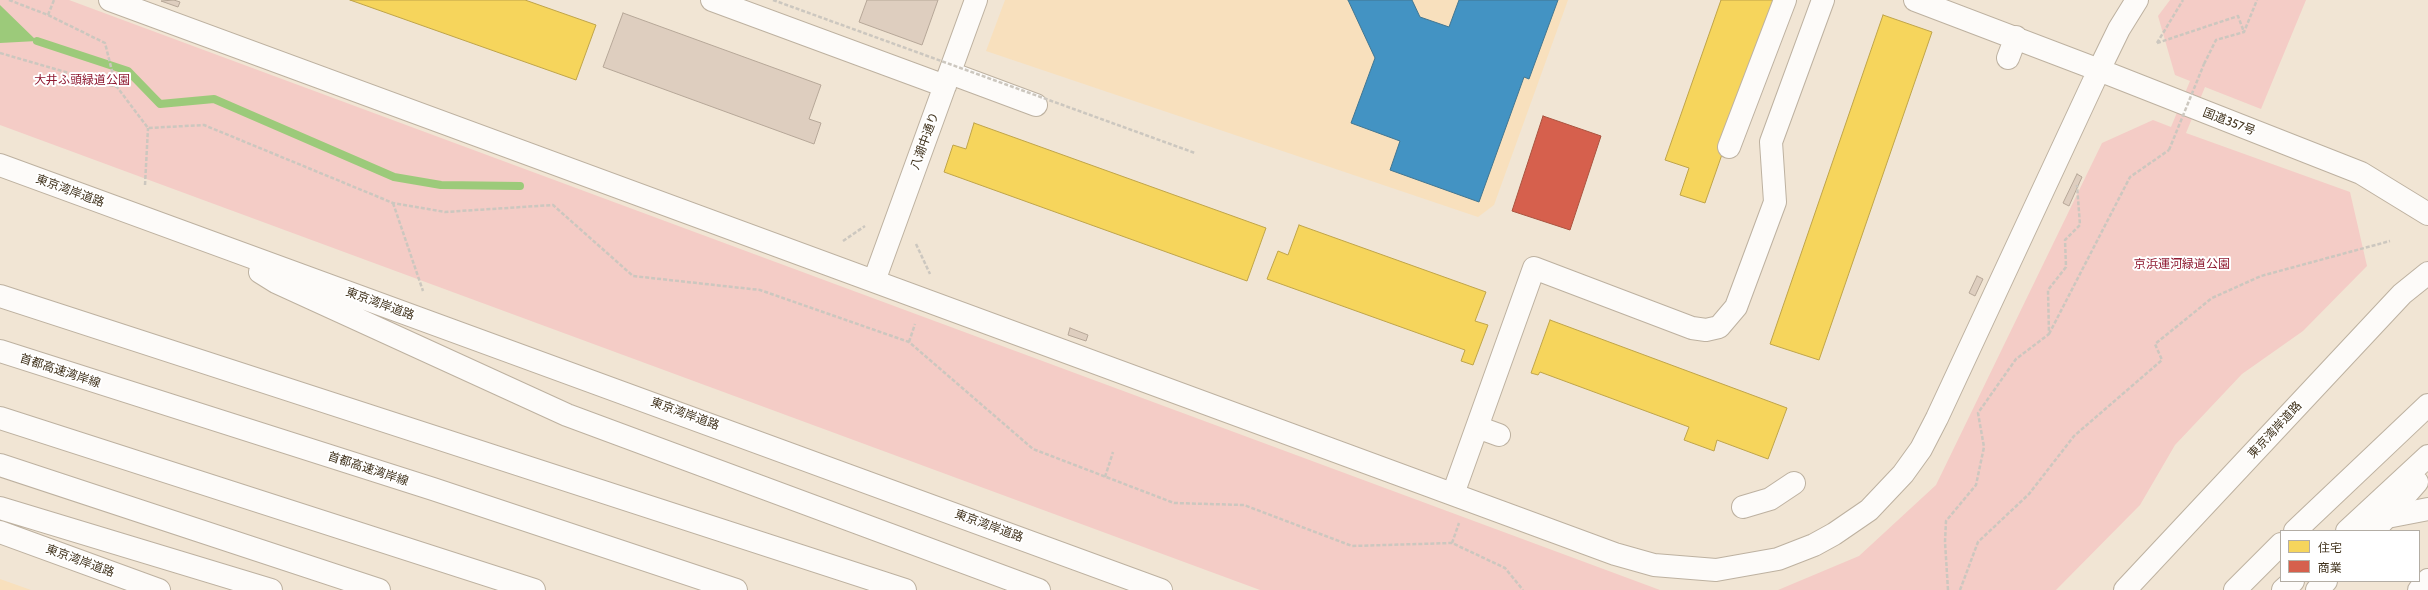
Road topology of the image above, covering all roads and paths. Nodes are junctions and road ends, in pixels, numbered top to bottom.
1 (9, 0) edge
2 (54, 0) edge
3 (110, 0) edge
4 (712, 0) edge
5 (773, 0) edge
6 (976, 0) edge
7 (1785, 0) edge
8 (1823, 0) edge
9 (1915, 0) edge
10 (2137, 0) edge
11 (2183, 0) edge
12 (2256, 0) edge
13 (48, 15) junction
14 (2244, 32) junction
15 (2016, 37) junction
16 (0, 53) edge
17 (2008, 58) dead end
18 (2099, 70) junction
19 (947, 79) junction
20 (116, 87) junction
21 (1036, 105) dead end
22 (148, 128) junction
23 (1729, 147) dead end
24 (1195, 153) dead end
25 (0, 165) edge
26 (145, 185) dead end
27 (2077, 185) dead end
28 (393, 203) junction
29 (2428, 214) edge
30 (207, 241) junction
31 (2390, 241) dead end
32 (2428, 273) edge
33 (874, 281) junction
34 (423, 291) dead end
35 (0, 296) edge
36 (917, 318) dead end
37 (2049, 334) junction
38 (909, 342) junction
39 (0, 351) edge
40 (2428, 405) edge
41 (0, 418) edge
42 (1476, 427) junction
43 (1499, 435) dead end
44 (1114, 452) dead end
45 (2428, 456) edge
46 (0, 465) edge
47 (2428, 469) edge
48 (1105, 476) junction
49 (1794, 483) dead end
50 (1453, 494) junction
51 (1743, 507) dead end
52 (0, 508) edge
53 (2428, 509) edge
54 (1460, 517) dead end
55 (2380, 524) edge
56 (2296, 530) edge
57 (2348, 530) edge
58 (0, 532) edge
59 (1452, 543) junction
60 (2280, 545) edge
61 (2428, 580) edge
62 (2292, 582) edge
63 (2325, 582) edge
64 (159, 590) edge
65 (270, 590) edge
66 (379, 590) edge
67 (534, 590) edge
68 (736, 590) edge
69 (905, 590) edge
70 (1039, 590) edge
71 (1161, 590) edge
72 (1523, 590) edge
73 (1948, 590) edge
74 (1960, 590) edge
75 (2125, 590) edge
76 (2235, 590) edge
77 (2283, 590) edge
78 (2317, 590) edge
79 (2419, 590) edge

1 - 13 path
2 - 13 path
3 - 33 main road
4 - 19 main road
5 - 24 path, bridge
6 - 19 main road, 八潮中通り
7 - 23 main road
8 - 42 main road
9 - 15 main road, 国道357号
10 - 18 main road
11 - 14 path
12 - 14 path
13 - 20 path
14 - 37 path, bridge
15 - 17 main road
15 - 18 main road, 国道357号
16 - 20 path
18 - 29 main road, 国道357号
18 - 50 main road
19 - 21 main road
19 - 33 main road, 八潮中通り
20 - 22 path
22 - 26 path
22 - 28 path
25 - 30 main road, 東京湾岸道路
27 - 37 path
28 - 34 path
28 - 38 path
30 - 70 main road, 東京湾岸道路
30 - 71 main road, 東京湾岸道路
31 - 74 path
32 - 75 main road, 東京湾岸道路
33 - 50 main road
35 - 69 main road
36 - 38 path
37 - 73 path
38 - 48 path
39 - 68 main road, 首都高速湾岸線
40 - 56 main road
41 - 67 main road
42 - 43 main road
42 - 50 main road
44 - 48 path
45 - 57 main road
46 - 66 main road
47 - 55 main road
48 - 59 path
49 - 51 main road
52 - 65 main road
53 - 55 main road
54 - 59 path
58 - 64 main road, 東京湾岸道路
59 - 72 path
60 - 76 main road
61 - 79 main road
62 - 77 main road
63 - 78 main road

